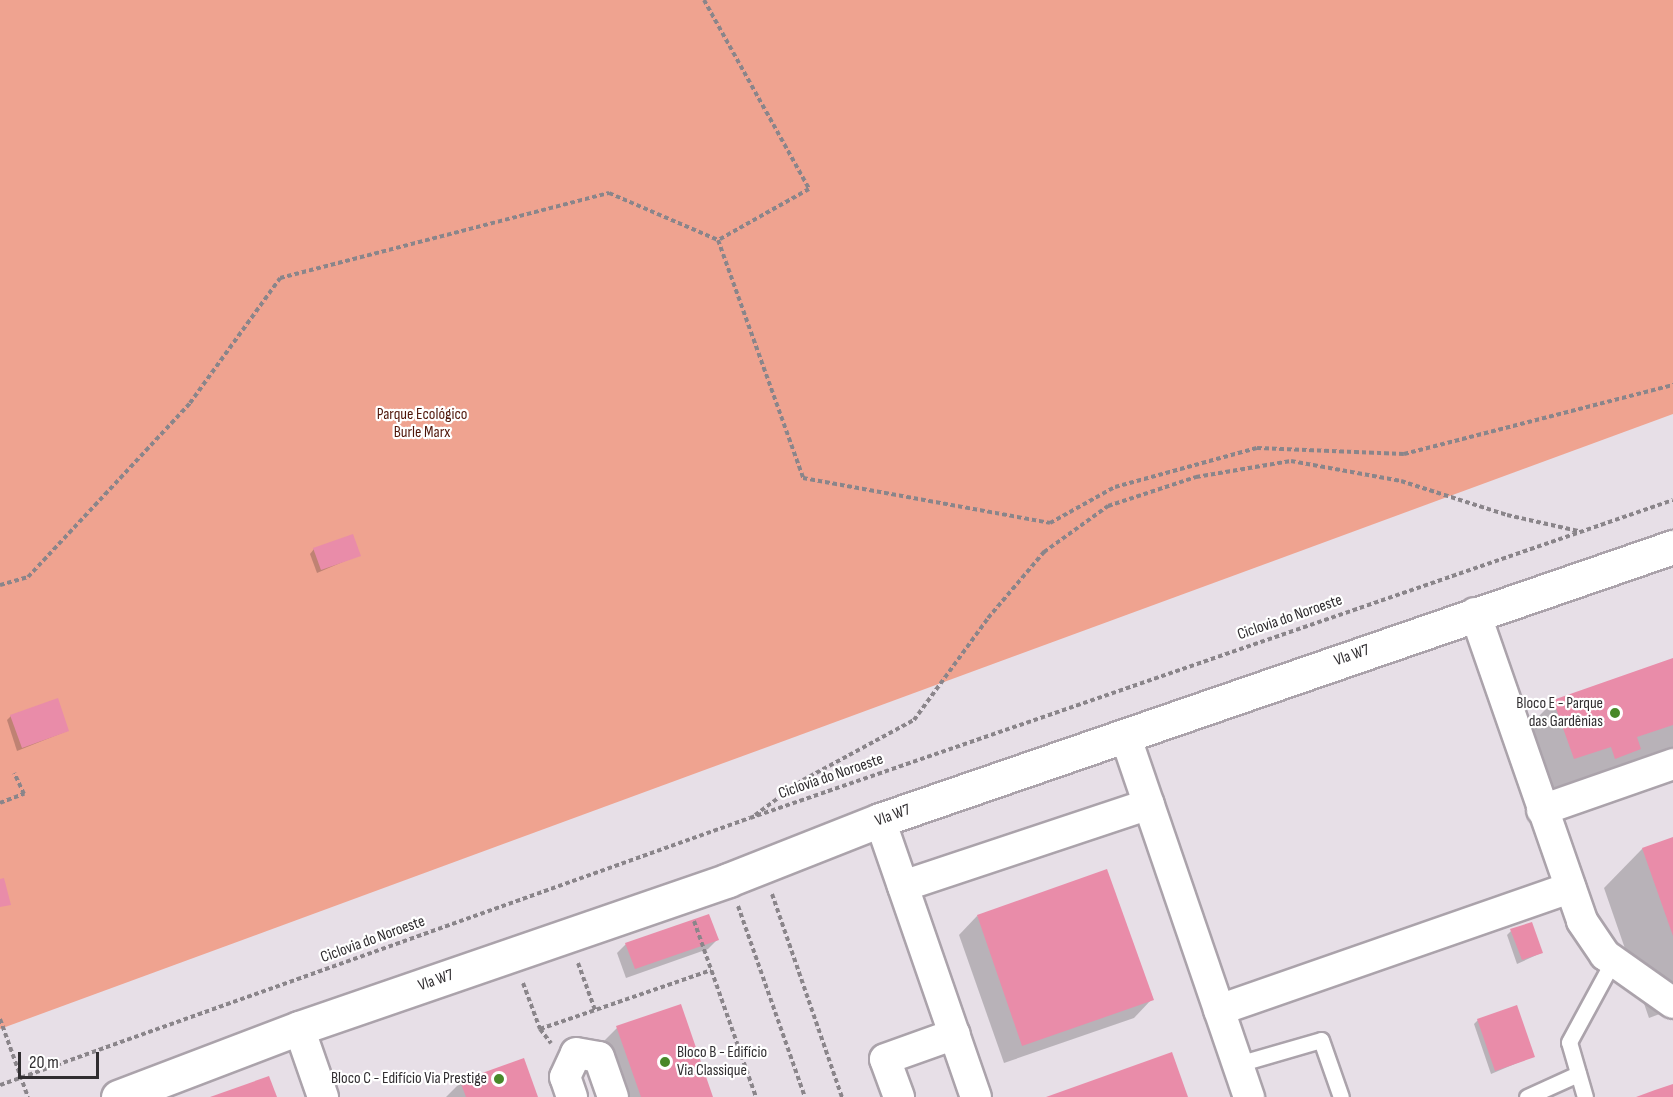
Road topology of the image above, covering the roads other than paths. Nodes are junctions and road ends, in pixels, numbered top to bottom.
1 (1673, 547) edge
2 (1475, 613) junction
3 (1125, 735) junction
4 (1673, 764) edge
5 (1149, 804) junction
6 (1542, 810) junction
7 (880, 820) junction
8 (903, 886) junction
9 (1570, 888) junction
10 (1613, 961) junction
11 (1673, 1003) edge
12 (1219, 1010) junction
13 (299, 1028) junction
14 (955, 1034) junction
15 (1238, 1064) junction
16 (1578, 1074) junction
17 (118, 1097) edge
18 (323, 1097) edge
19 (572, 1097) edge
20 (613, 1097) edge
21 (899, 1097) edge
22 (976, 1097) edge
23 (1249, 1097) edge
24 (1341, 1097) edge
25 (1527, 1097) edge
26 (1585, 1097) edge

1 - 2 main road, Vla W7
2 - 3 main road, Vla W7
2 - 6 street
3 - 5 street
3 - 7 main road, Vla W7
4 - 6 street
5 - 8 street
5 - 12 street
6 - 9 street
7 - 8 street
7 - 13 main road, Vla W7
8 - 14 street
9 - 10 street
9 - 12 street
10 - 11 street
10 - 16 lane
12 - 15 street
13 - 17 main road, Vla W7
13 - 18 street
14 - 21 street
14 - 22 street
15 - 23 street
15 - 24 lane
16 - 25 lane
16 - 26 lane
19 - 20 street

